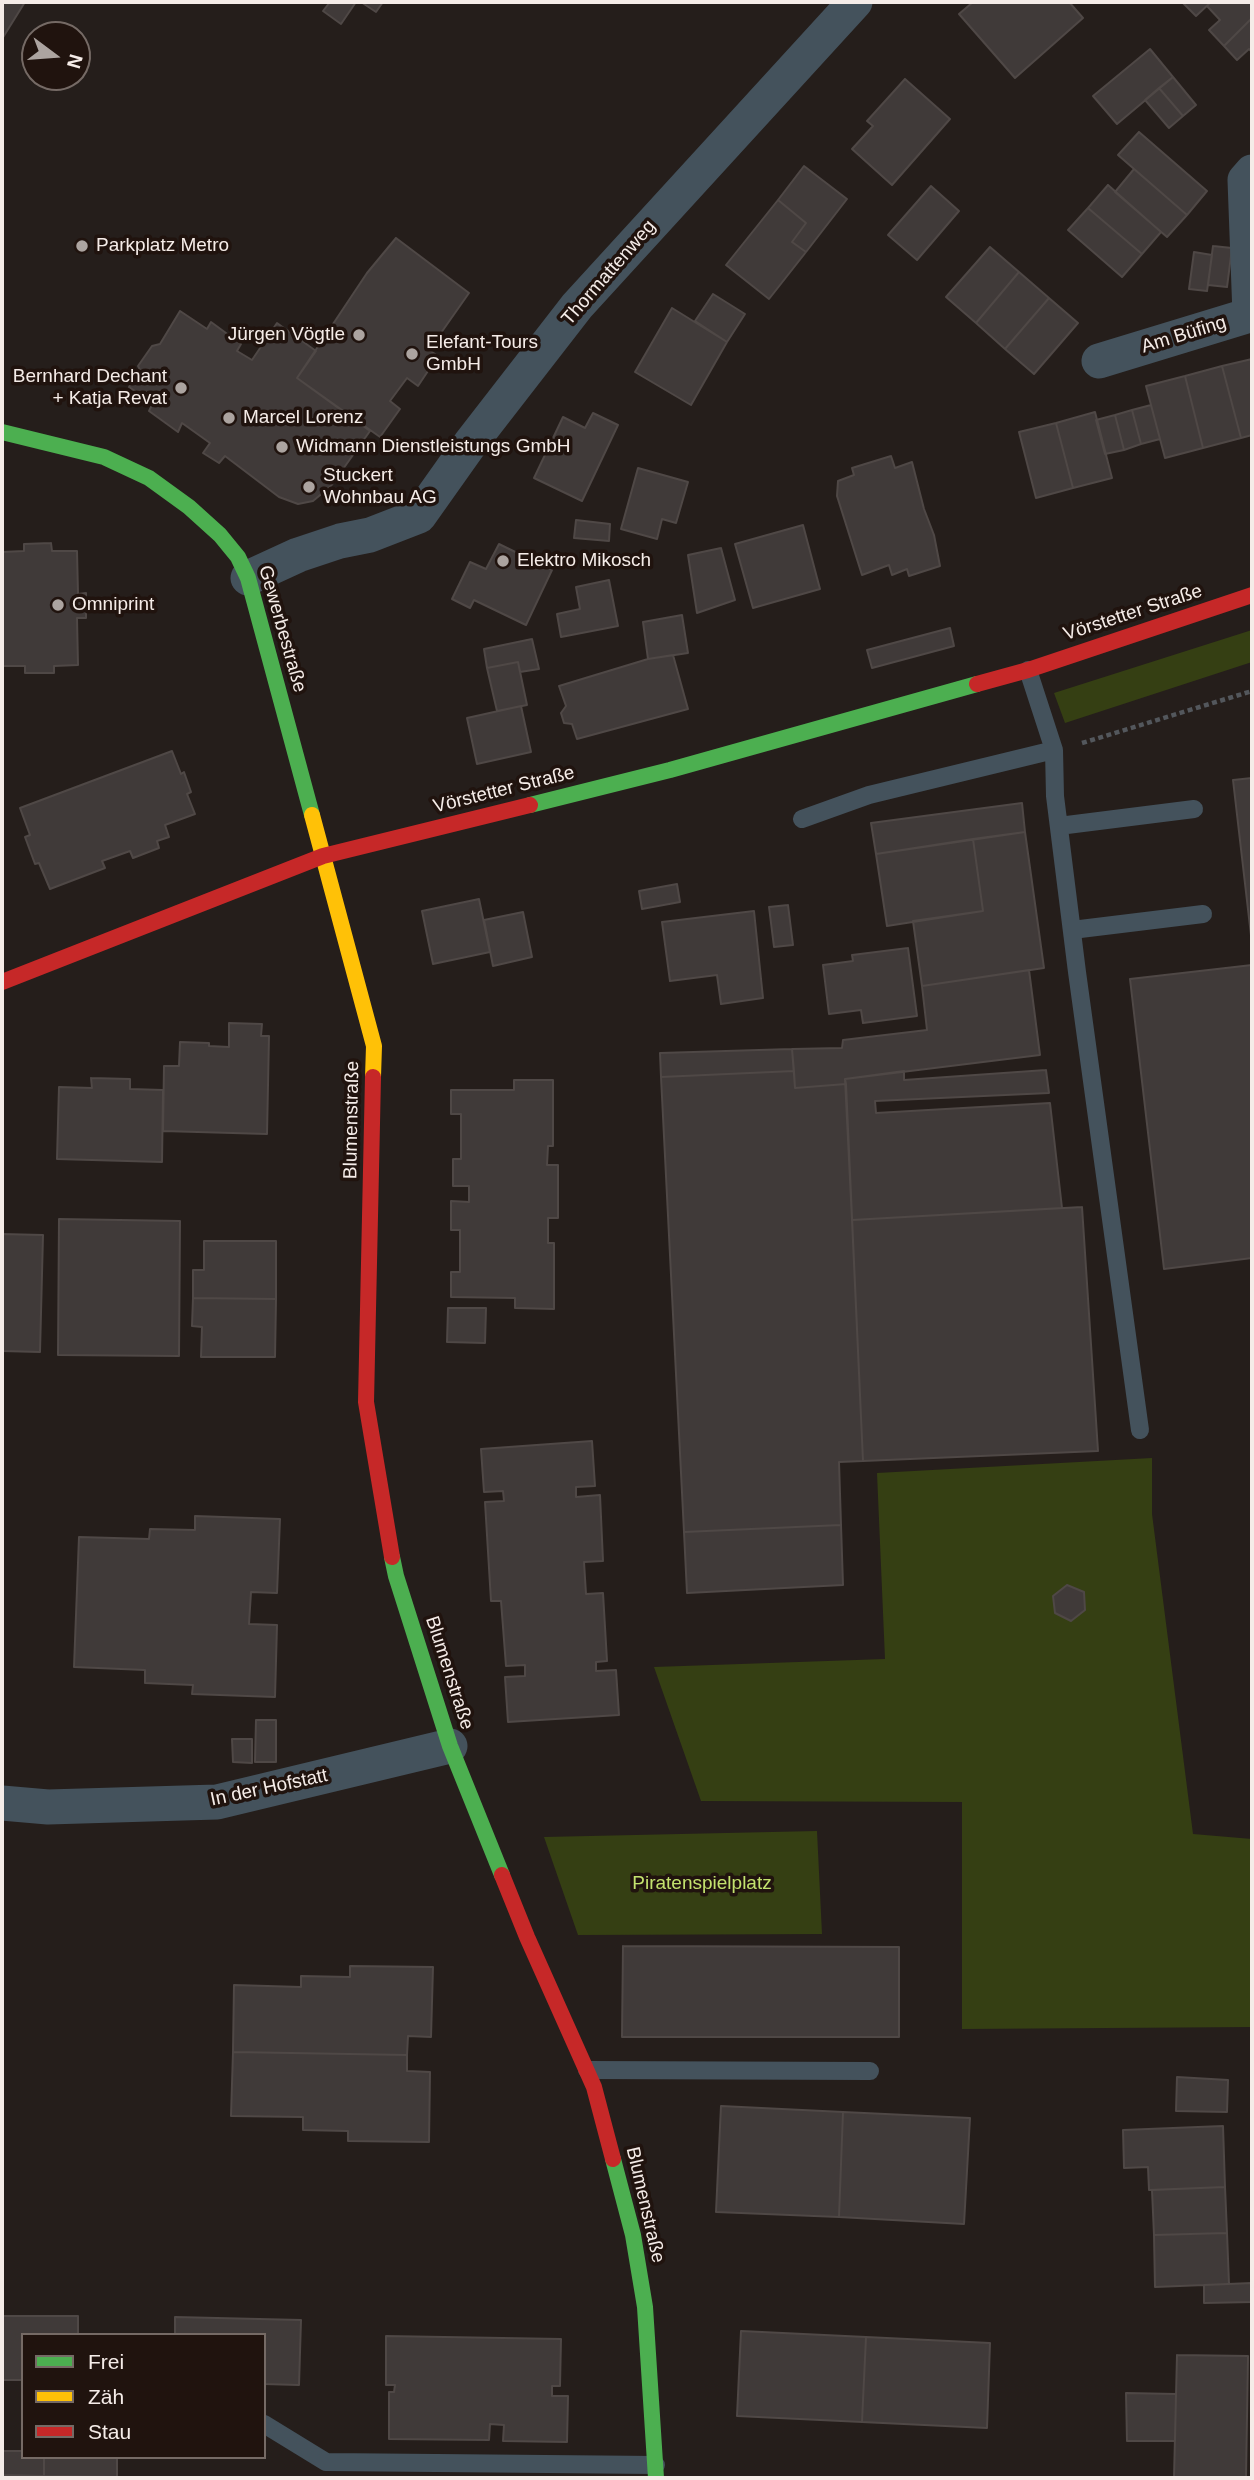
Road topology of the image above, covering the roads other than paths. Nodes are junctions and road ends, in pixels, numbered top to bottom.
1 (855, 2) edge
2 (1252, 172) edge
3 (1099, 361) dead end
4 (2, 432) edge
5 (248, 578) junction
6 (1252, 595) edge
7 (1028, 670) junction
8 (1054, 750) junction
9 (1194, 809) dead end
10 (802, 819) dead end
11 (1059, 826) junction
12 (323, 856) junction
13 (1203, 914) dead end
14 (1072, 930) junction
15 (2, 982) edge
16 (1140, 1430) dead end
17 (450, 1746) junction
18 (2, 1803) edge
19 (587, 2070) junction
20 (870, 2071) dead end
21 (266, 2425) edge
22 (656, 2472) edge

1 - 5 street, Thormattenweg
2 - 3 street, Am Büfing
4 - 5 street, Gewerbestraße
5 - 12 street, Gewerbestraße
6 - 7 street, Vörstetter Straße
7 - 8 lane
7 - 12 street, Vörstetter Straße
8 - 10 lane
8 - 11 lane
9 - 11 lane
11 - 14 lane
12 - 15 street, Vörstetter Straße
12 - 17 street, Blumenstraße
13 - 14 lane
14 - 16 lane
17 - 18 street, In der Hofstatt
17 - 19 street, Blumenstraße
19 - 20 lane
19 - 22 street, Blumenstraße
21 - 22 lane

